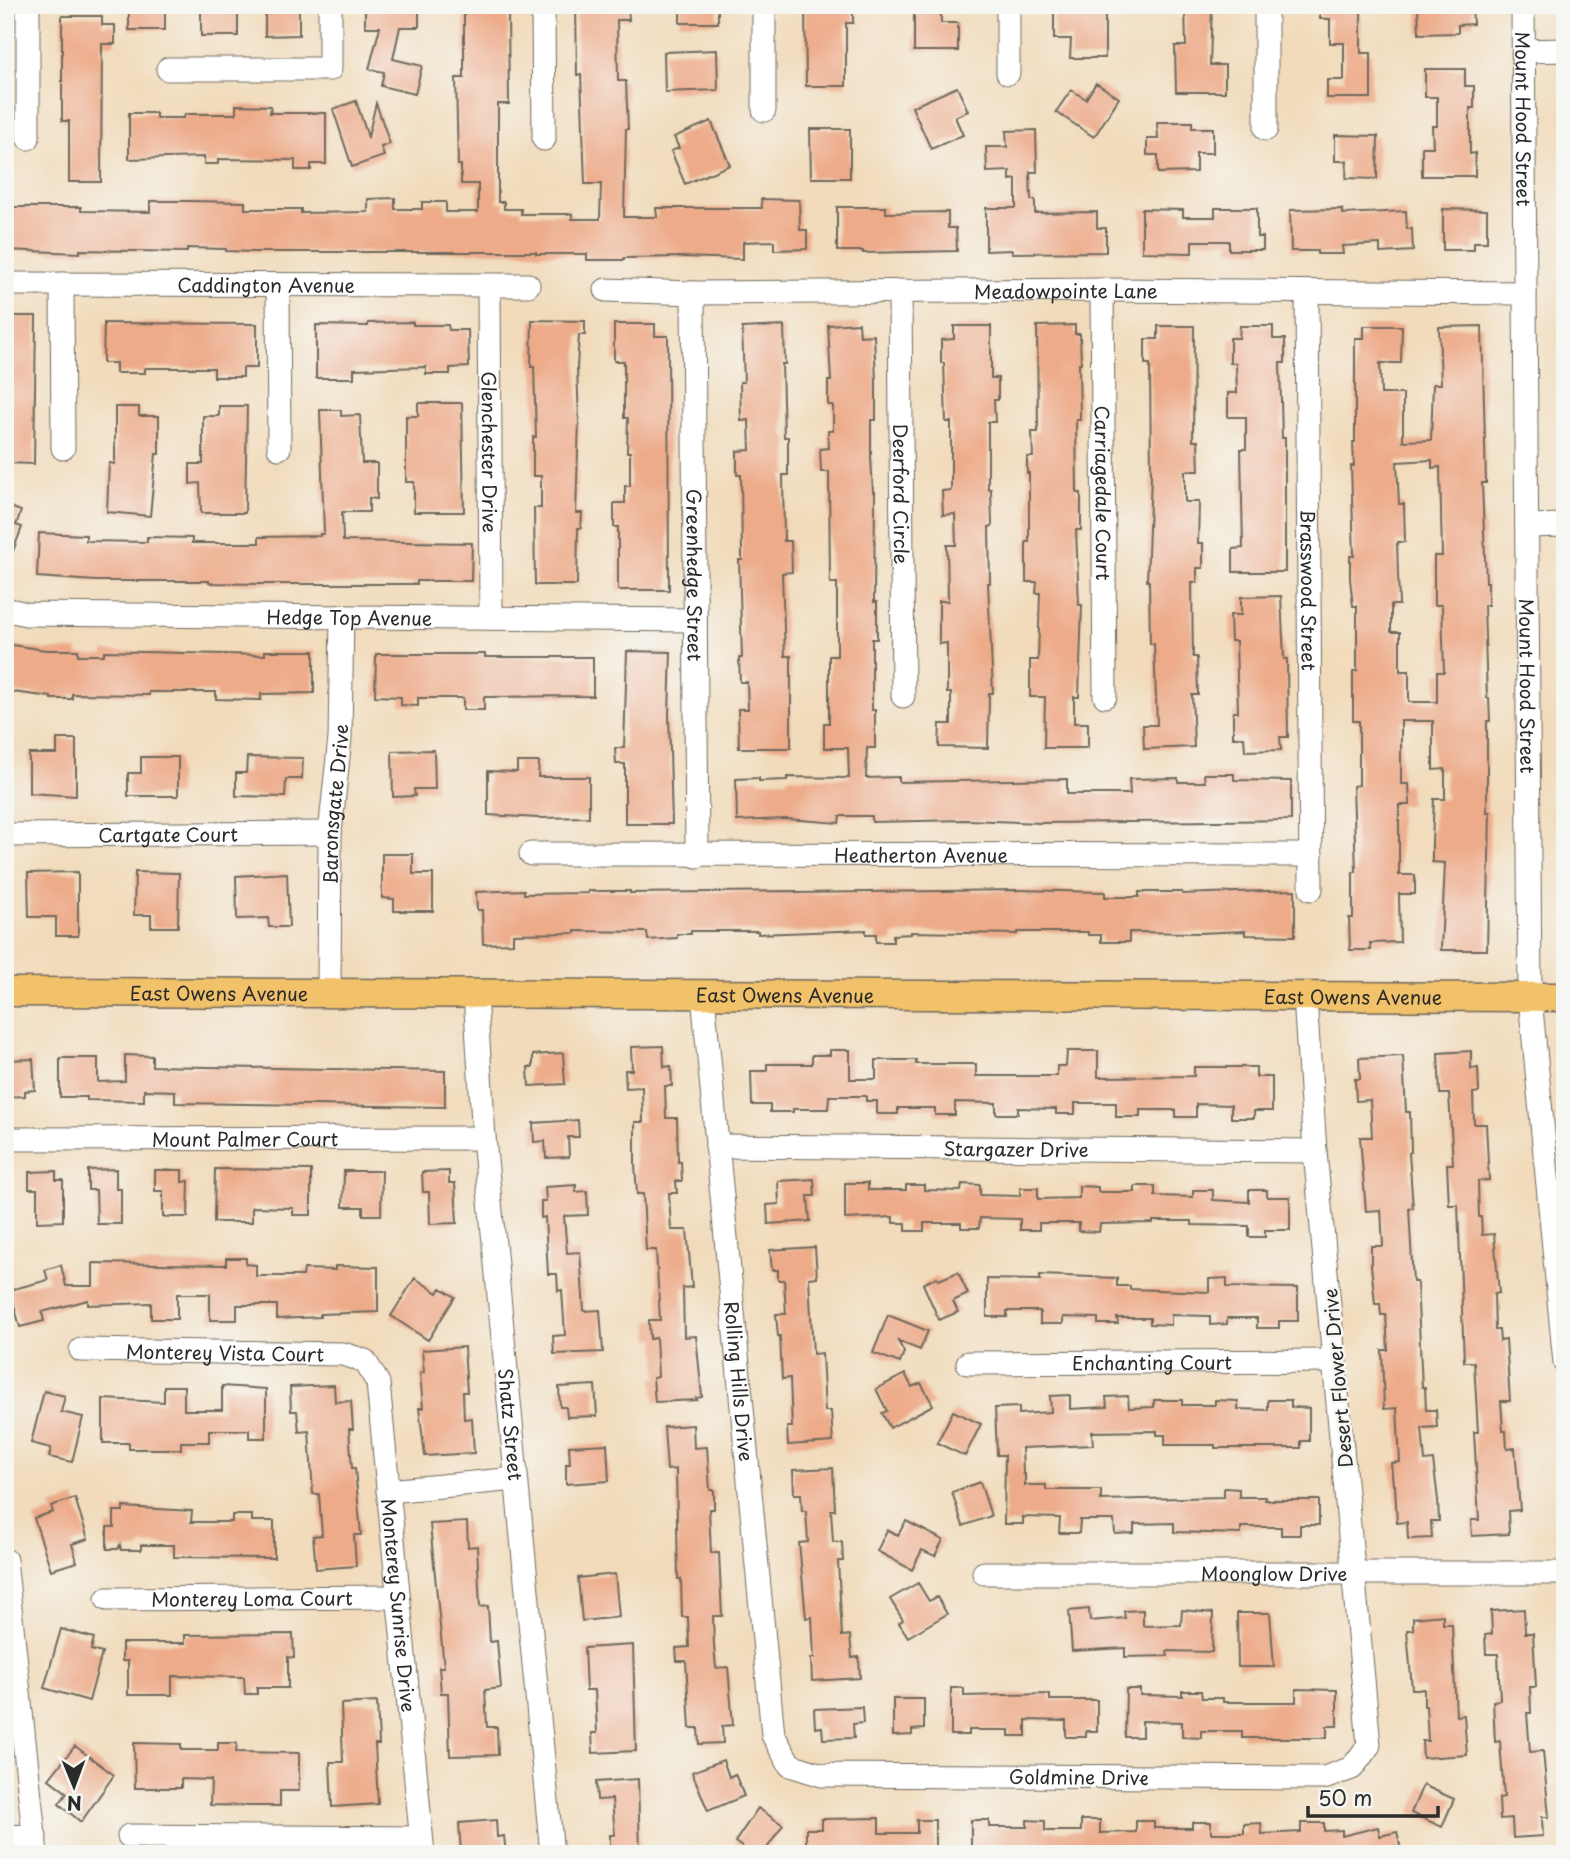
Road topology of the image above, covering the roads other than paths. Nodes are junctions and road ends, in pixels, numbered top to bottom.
1 (28, 5) edge
2 (330, 5) edge
3 (543, 5) edge
4 (764, 5) edge
5 (1008, 5) edge
6 (1266, 5) edge
7 (1523, 5) edge
8 (1565, 50) edge
9 (1524, 51) junction
10 (169, 69) dead end
11 (1008, 73) dead end
12 (764, 110) dead end
13 (1266, 129) dead end
14 (28, 138) dead end
15 (544, 139) dead end
16 (5, 284) edge
17 (62, 284) junction
18 (528, 285) dead end
19 (278, 286) junction
20 (489, 286) junction
21 (607, 290) dead end
22 (1102, 290) junction
23 (900, 291) junction
24 (1307, 292) junction
25 (693, 293) junction
26 (1525, 293) junction
27 (62, 448) dead end
28 (279, 448) dead end
29 (1565, 525) edge
30 (1527, 526) junction
31 (5, 609) edge
32 (342, 616) junction
33 (491, 618) junction
34 (695, 620) junction
35 (903, 696) dead end
36 (1105, 696) dead end
37 (330, 833) junction
38 (5, 835) edge
39 (531, 854) dead end
40 (1311, 855) junction
41 (697, 856) junction
42 (1311, 888) dead end
43 (5, 992) edge
44 (329, 993) junction
45 (475, 994) junction
46 (703, 995) junction
47 (1305, 997) junction
48 (1565, 997) edge
49 (1530, 998) junction
50 (484, 1138) junction
51 (5, 1139) edge
52 (717, 1146) junction
53 (1315, 1151) junction
54 (1559, 1238) edge
55 (81, 1350) dead end
56 (365, 1361) joint
57 (1335, 1361) junction
58 (968, 1363) dead end
59 (1565, 1363) edge
60 (516, 1479) junction
61 (388, 1490) junction
62 (5, 1560) edge
63 (1355, 1571) junction
64 (984, 1573) dead end
65 (1565, 1573) edge
66 (398, 1597) junction
67 (107, 1599) dead end
68 (7, 1604) edge
69 (1361, 1757) joint
70 (790, 1765) joint
71 (5, 1836) edge
72 (129, 1836) dead end
73 (35, 1845) edge
74 (422, 1846) edge
75 (552, 1854) edge

1 - 14 street
2 - 10 street
3 - 15 street
4 - 12 street
5 - 11 street
6 - 13 street
7 - 9 street, Mount Hood Street
8 - 9 street
9 - 26 street, Mount Hood Street
16 - 17 street, Caddington Avenue
17 - 19 street, Caddington Avenue
17 - 27 street
18 - 20 street, Caddington Avenue
19 - 20 street, Caddington Avenue
19 - 28 street
20 - 33 street, Glenchester Drive
21 - 25 street, Meadowpointe Lane
22 - 23 street, Meadowpointe Lane
22 - 24 street, Meadowpointe Lane
22 - 36 street, Carriagedale Court
23 - 25 street, Meadowpointe Lane
23 - 35 street, Deerford Circle
24 - 26 street, Meadowpointe Lane
24 - 40 street, Brasswood Street
25 - 34 street, Greenhedge Street
26 - 30 street, Mount Hood Street
29 - 30 street
30 - 49 street, Mount Hood Street
31 - 32 street, Hedge Top Avenue
32 - 33 street, Hedge Top Avenue
32 - 37 street, Baronsgate Drive
33 - 34 street, Hedge Top Avenue
34 - 41 street, Greenhedge Street
37 - 38 street, Cartgate Court
37 - 44 street, Baronsgate Drive
39 - 41 street, Heatherton Avenue
40 - 41 street, Heatherton Avenue
40 - 42 street, Brasswood Street
43 - 44 main road, East Owens Avenue
44 - 45 main road, East Owens Avenue
45 - 46 main road, East Owens Avenue
45 - 50 street, Shatz Street
46 - 47 main road, East Owens Avenue
46 - 52 street, Rolling Hills Drive
47 - 49 main road, East Owens Avenue
47 - 53 street, Desert Flower Drive
48 - 49 main road, East Owens Avenue
49 - 54 street, Mount Hood Street
50 - 51 street, Mount Palmer Court
50 - 60 street, Shatz Street
52 - 53 street, Stargazer Drive
52 - 70 street, Rolling Hills Drive
53 - 57 street, Desert Flower Drive
54 - 59 street, Mount Hood Street
55 - 56 street, Monterey Vista Court
56 - 61 street, Monterey Sunrise Drive
57 - 58 street, Enchanting Court
57 - 63 street, Desert Flower Drive
60 - 61 street
60 - 75 street, Shatz Street
61 - 66 street, Monterey Sunrise Drive
62 - 68 street
63 - 64 street, Moonglow Drive
63 - 65 street, Moonglow Drive
63 - 69 street, Desert Flower Drive
66 - 67 street, Monterey Loma Court
66 - 74 street, Monterey Sunrise Drive
68 - 73 street
69 - 70 street, Goldmine Drive
71 - 73 street
72 - 74 street

